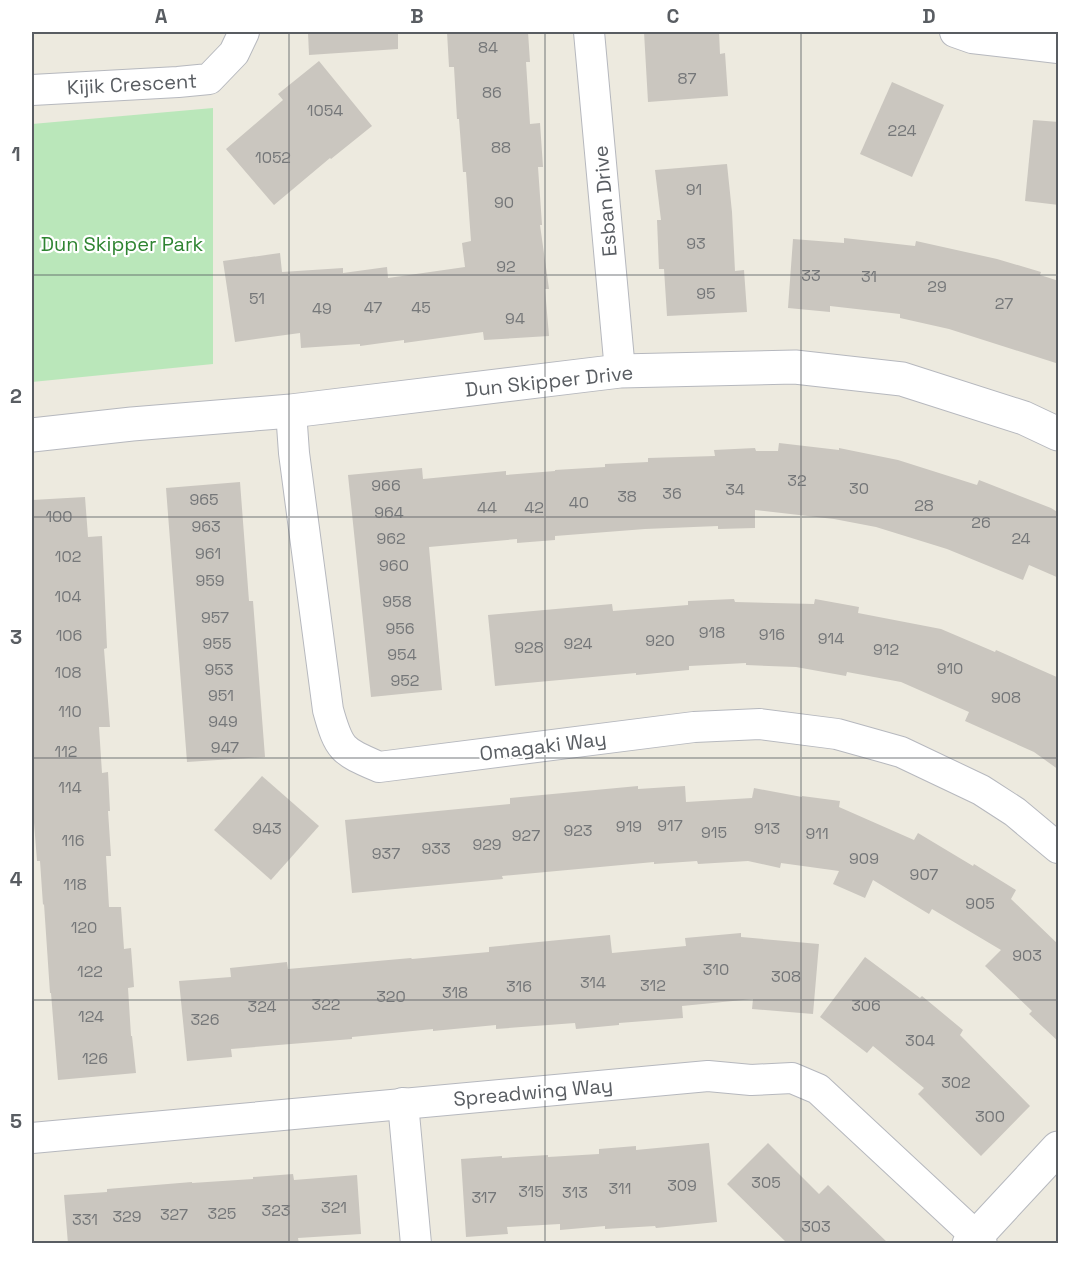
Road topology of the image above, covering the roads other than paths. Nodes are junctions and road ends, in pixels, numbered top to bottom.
1 (244, 32) edge
2 (589, 32) edge
3 (955, 32) edge
4 (1059, 48) edge
5 (32, 90) edge
6 (620, 371) junction
7 (291, 411) junction
8 (1059, 434) edge
9 (32, 435) edge
10 (1059, 848) edge
11 (403, 1103) junction
12 (32, 1138) edge
13 (1059, 1148) edge
14 (976, 1241) edge
15 (416, 1244) edge

1 - 5 street, Kijik Crescent
2 - 6 street, Esban Drive
3 - 4 street
6 - 7 street, Dun Skipper Drive
6 - 8 street, Dun Skipper Drive
7 - 9 street, Dun Skipper Drive
7 - 10 street, Omagaki Way
11 - 12 street, Spreadwing Way
11 - 14 street, Spreadwing Way
11 - 15 street
13 - 14 street

